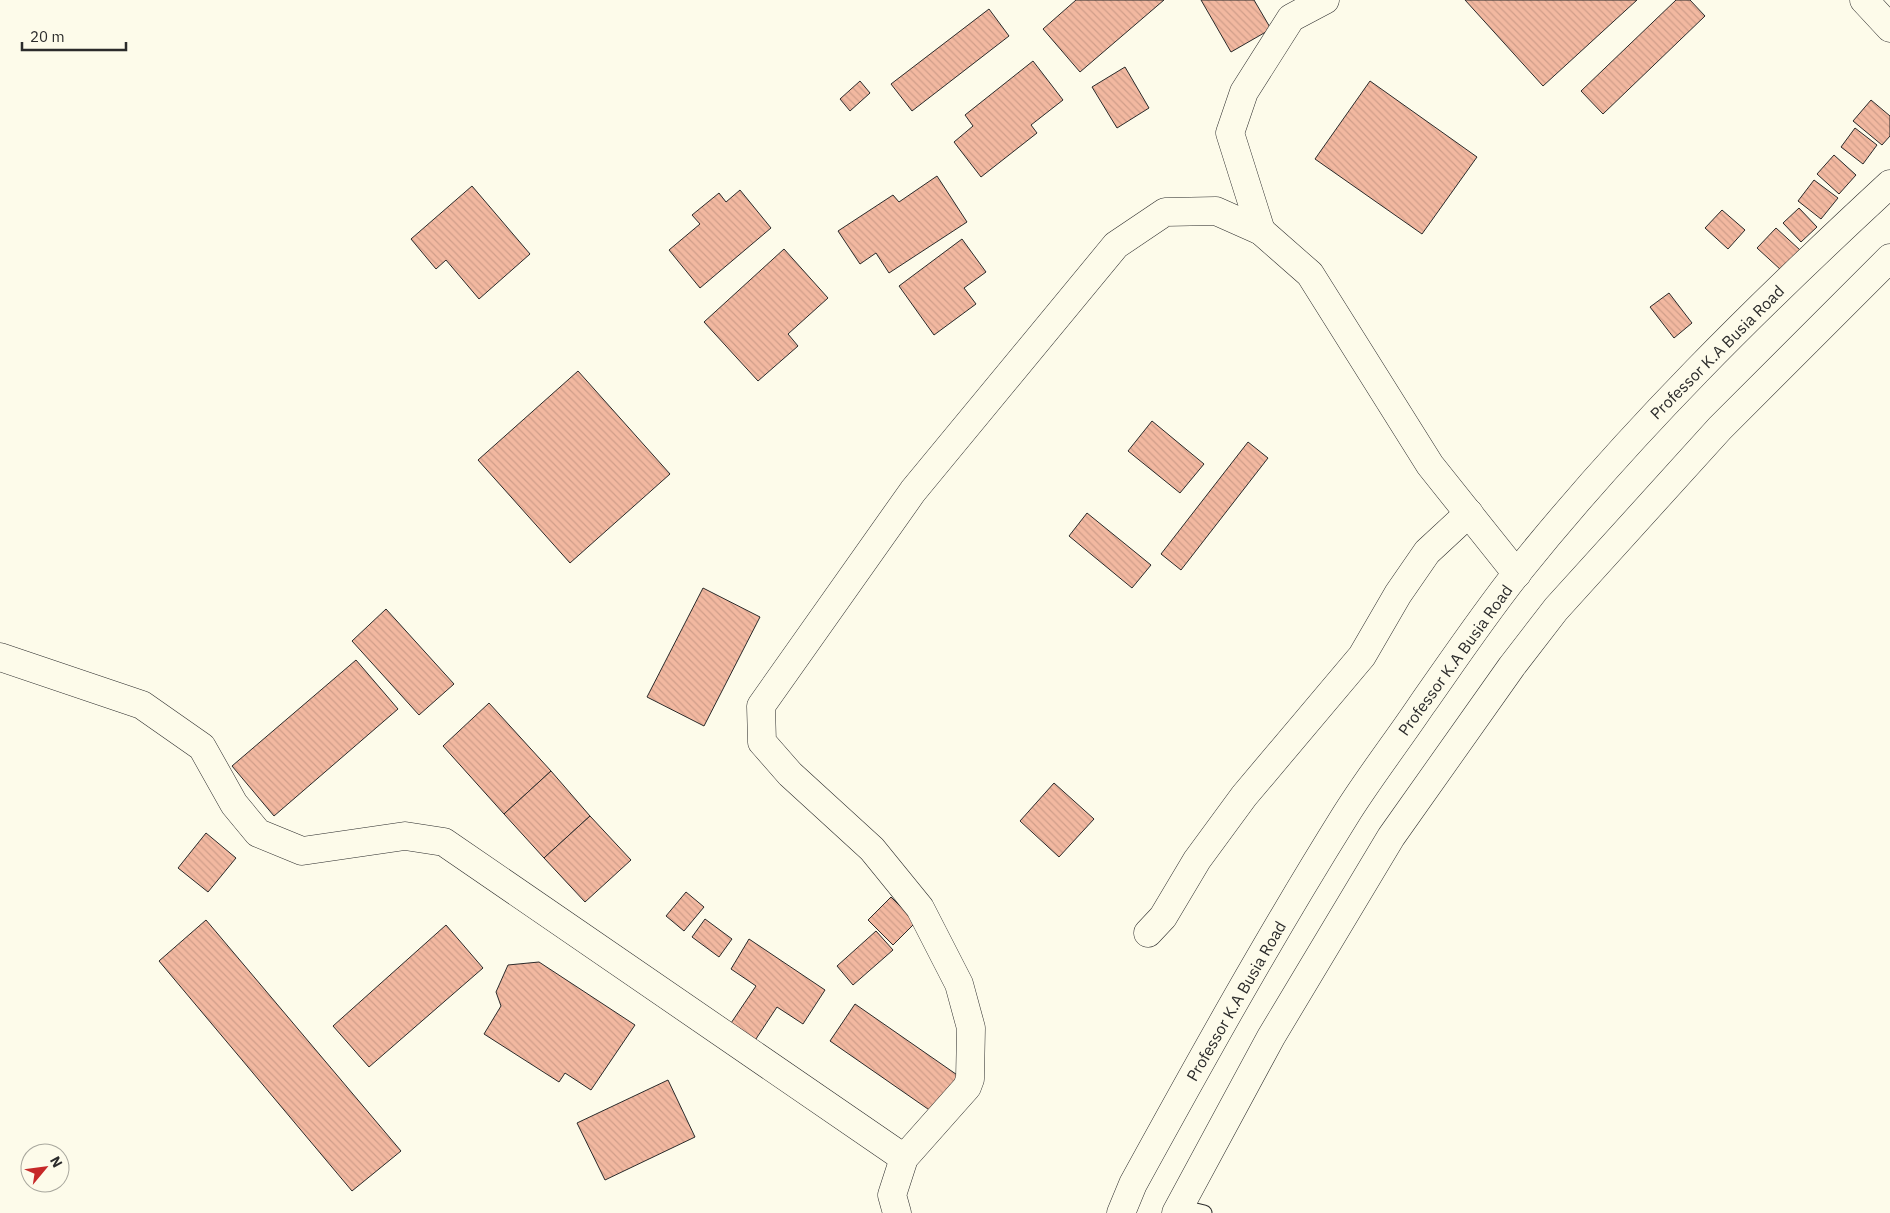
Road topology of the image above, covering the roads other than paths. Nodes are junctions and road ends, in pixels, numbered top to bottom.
1 (1325, 0) edge
2 (1864, 0) edge
3 (1288, 9) edge
4 (1890, 28) edge
5 (1890, 184) edge
6 (1261, 231) junction
7 (1890, 258) edge
8 (1469, 513) junction
9 (1517, 574) junction
10 (0, 656) edge
11 (1148, 933) dead end
12 (904, 1158) junction
13 (1186, 1211) edge
14 (897, 1213) edge
15 (1121, 1213) edge

1 - 3 street
2 - 4 street
3 - 6 street
5 - 9 street, Professor K.A Busia Road
6 - 8 street
6 - 12 street
7 - 13 street
8 - 9 street
8 - 11 street
9 - 15 street, Professor K.A Busia Road
10 - 12 street
12 - 14 street

